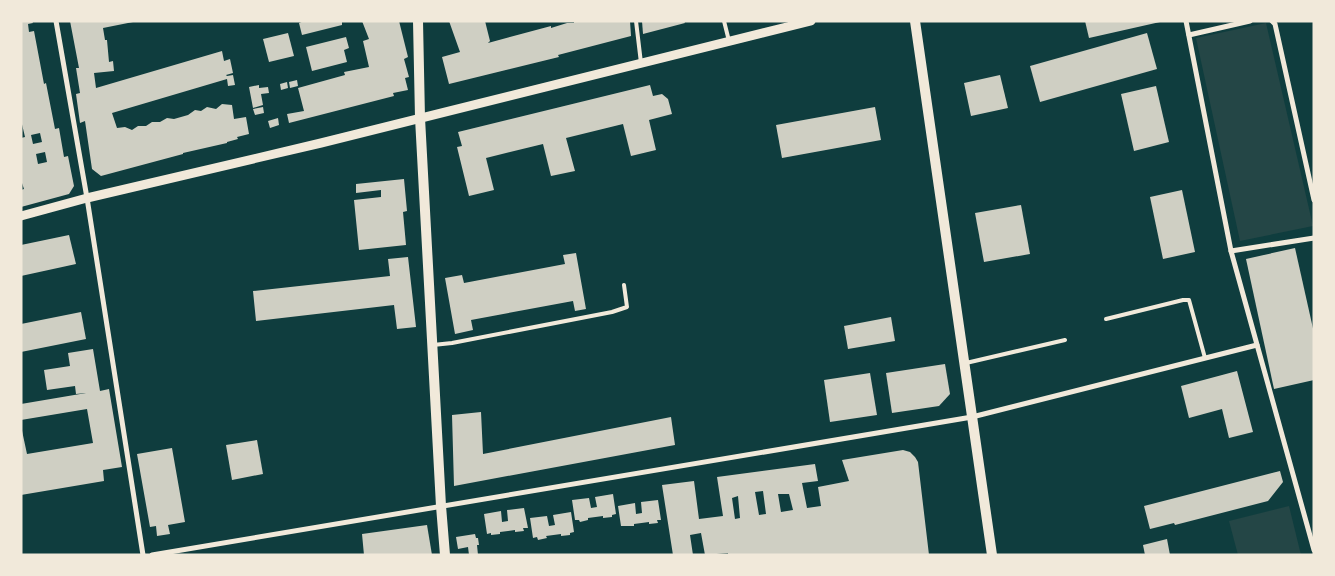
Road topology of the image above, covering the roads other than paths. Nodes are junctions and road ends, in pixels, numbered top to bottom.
1 (56, 21) edge
2 (418, 21) edge
3 (636, 21) edge
4 (724, 21) edge
5 (811, 21) edge
6 (915, 21) edge
7 (1186, 21) edge
8 (1250, 21) edge
9 (1272, 21) edge
10 (1189, 35) junction
11 (729, 41) junction
12 (641, 62) junction
13 (420, 118) junction
14 (87, 198) junction
15 (1314, 200) edge
16 (21, 216) edge
17 (1314, 238) edge
18 (1231, 251) junction
19 (624, 285) dead end
20 (1106, 319) dead end
21 (1065, 340) dead end
22 (433, 345) junction
23 (1257, 345) junction
24 (1205, 358) junction
25 (964, 364) junction
26 (972, 417) junction
27 (441, 506) junction
28 (1314, 550) edge
29 (144, 555) edge
30 (152, 555) edge
31 (445, 555) edge
32 (992, 555) edge

1 - 14 street
2 - 13 main road
3 - 12 lane
4 - 11 lane
5 - 11 street
6 - 25 main road
7 - 10 street
8 - 10 street
9 - 15 street
10 - 18 street
11 - 12 street
12 - 13 street
13 - 14 street
13 - 22 main road
14 - 16 street
14 - 29 street
17 - 18 street
18 - 23 street
19 - 22 lane
20 - 24 lane
21 - 25 lane
22 - 27 main road
23 - 24 street
23 - 28 street
24 - 26 street
25 - 26 main road
26 - 27 street
26 - 32 main road
27 - 30 street
27 - 31 main road

